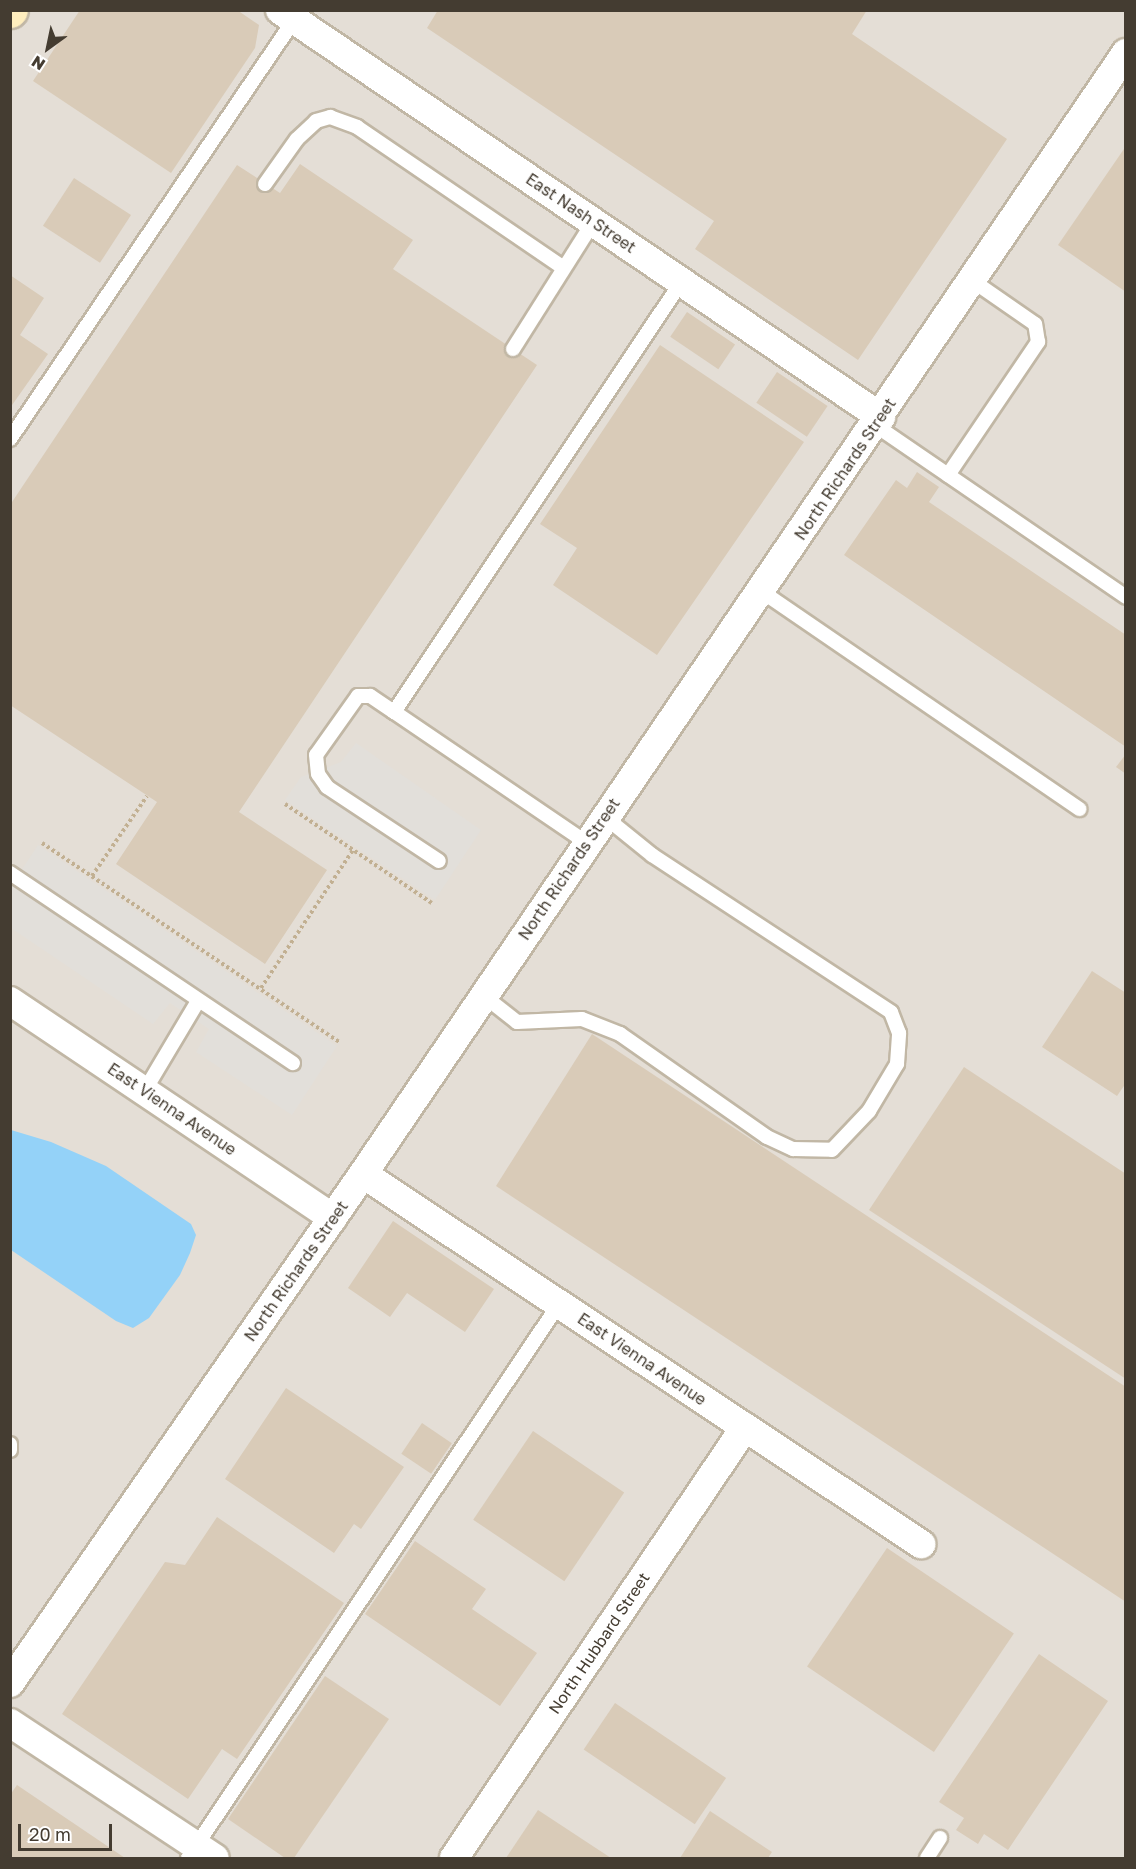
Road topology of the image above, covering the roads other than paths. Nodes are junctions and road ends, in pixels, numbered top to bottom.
1 (287, 15) edge
2 (1125, 53) edge
3 (265, 184) dead end
4 (594, 221) junction
5 (564, 268) junction
6 (682, 281) junction
7 (973, 281) junction
8 (513, 349) dead end
9 (878, 421) junction
10 (10, 439) edge
11 (948, 475) junction
12 (761, 591) junction
13 (1125, 597) edge
14 (394, 712) junction
15 (1079, 809) dead end
16 (605, 817) junction
17 (587, 843) junction
18 (440, 861) dead end
19 (10, 873) edge
20 (484, 996) junction
21 (10, 1001) edge
22 (198, 1001) junction
23 (293, 1063) dead end
24 (145, 1090) junction
25 (363, 1174) junction
26 (333, 1218) junction
27 (559, 1304) junction
28 (745, 1427) junction
29 (10, 1444) edge
30 (10, 1450) edge
31 (921, 1544) dead end
32 (10, 1683) edge
33 (10, 1723) edge
34 (940, 1838) dead end
35 (200, 1854) edge
36 (454, 1858) edge
37 (927, 1858) edge

1 - 4 street, East Nash Street
1 - 10 lane
2 - 7 street, North Richards Street
3 - 5 lane
4 - 5 lane
4 - 6 street, East Nash Street
5 - 8 lane
6 - 9 street, East Nash Street
6 - 14 lane
7 - 9 street, North Richards Street
7 - 11 lane
9 - 11 lane
9 - 12 street, North Richards Street
11 - 13 lane
12 - 15 lane
12 - 16 street, North Richards Street
14 - 17 lane
14 - 18 lane
16 - 17 street, North Richards Street
16 - 20 lane
17 - 20 street, North Richards Street
19 - 22 lane
20 - 25 street, North Richards Street
21 - 24 street, East Vienna Avenue
22 - 23 lane
22 - 24 lane
24 - 26 street, East Vienna Avenue
25 - 26 street, North Richards Street
25 - 27 street, East Vienna Avenue
26 - 32 street, North Richards Street
27 - 28 street, East Vienna Avenue
27 - 35 lane
28 - 31 street, East Vienna Avenue
28 - 36 street, North Hubbard Street
29 - 30 lane
33 - 35 street
34 - 37 lane

